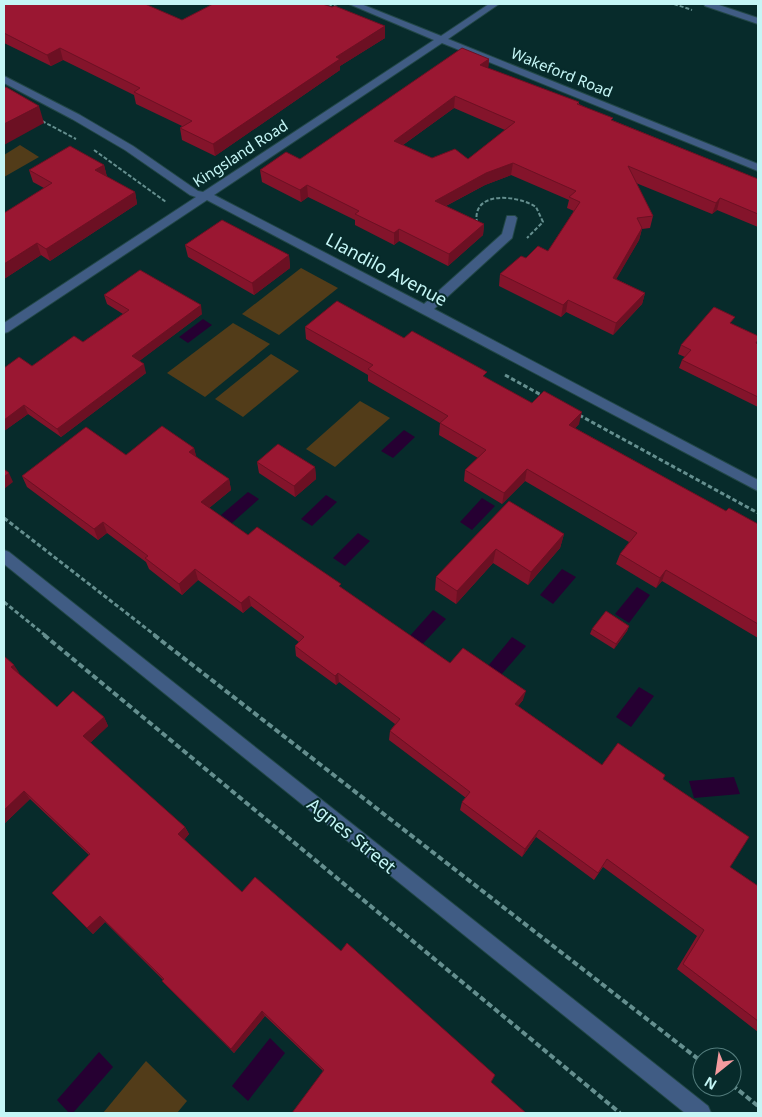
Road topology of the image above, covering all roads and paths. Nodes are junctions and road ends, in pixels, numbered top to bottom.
1 (354, 4) edge
2 (495, 4) edge
3 (708, 4) edge
4 (758, 21) edge
5 (442, 39) junction
6 (4, 79) edge
7 (38, 119) dead end
8 (82, 142) dead end
9 (90, 147) dead end
10 (758, 168) edge
11 (204, 196) junction
12 (169, 203) dead end
13 (512, 218) dead end
14 (426, 309) junction
15 (4, 329) edge
16 (758, 486) edge
17 (4, 518) edge
18 (4, 556) edge
19 (4, 602) edge
20 (692, 1054) edge
21 (742, 1093) edge
22 (758, 1106) edge
23 (620, 1113) edge
24 (701, 1113) edge

1 - 5 street, Wakeford Road
2 - 5 street, Kingsland Road
3 - 4 street
5 - 10 street, Wakeford Road
5 - 11 street, Kingsland Road
6 - 11 street, Llandilo Avenue
7 - 8 path
9 - 12 path
11 - 14 street, Llandilo Avenue
11 - 15 street, Kingsland Road
13 - 14 street
14 - 16 street, Llandilo Avenue
17 - 20 path
18 - 24 street, Agnes Street
19 - 23 path
21 - 22 path

